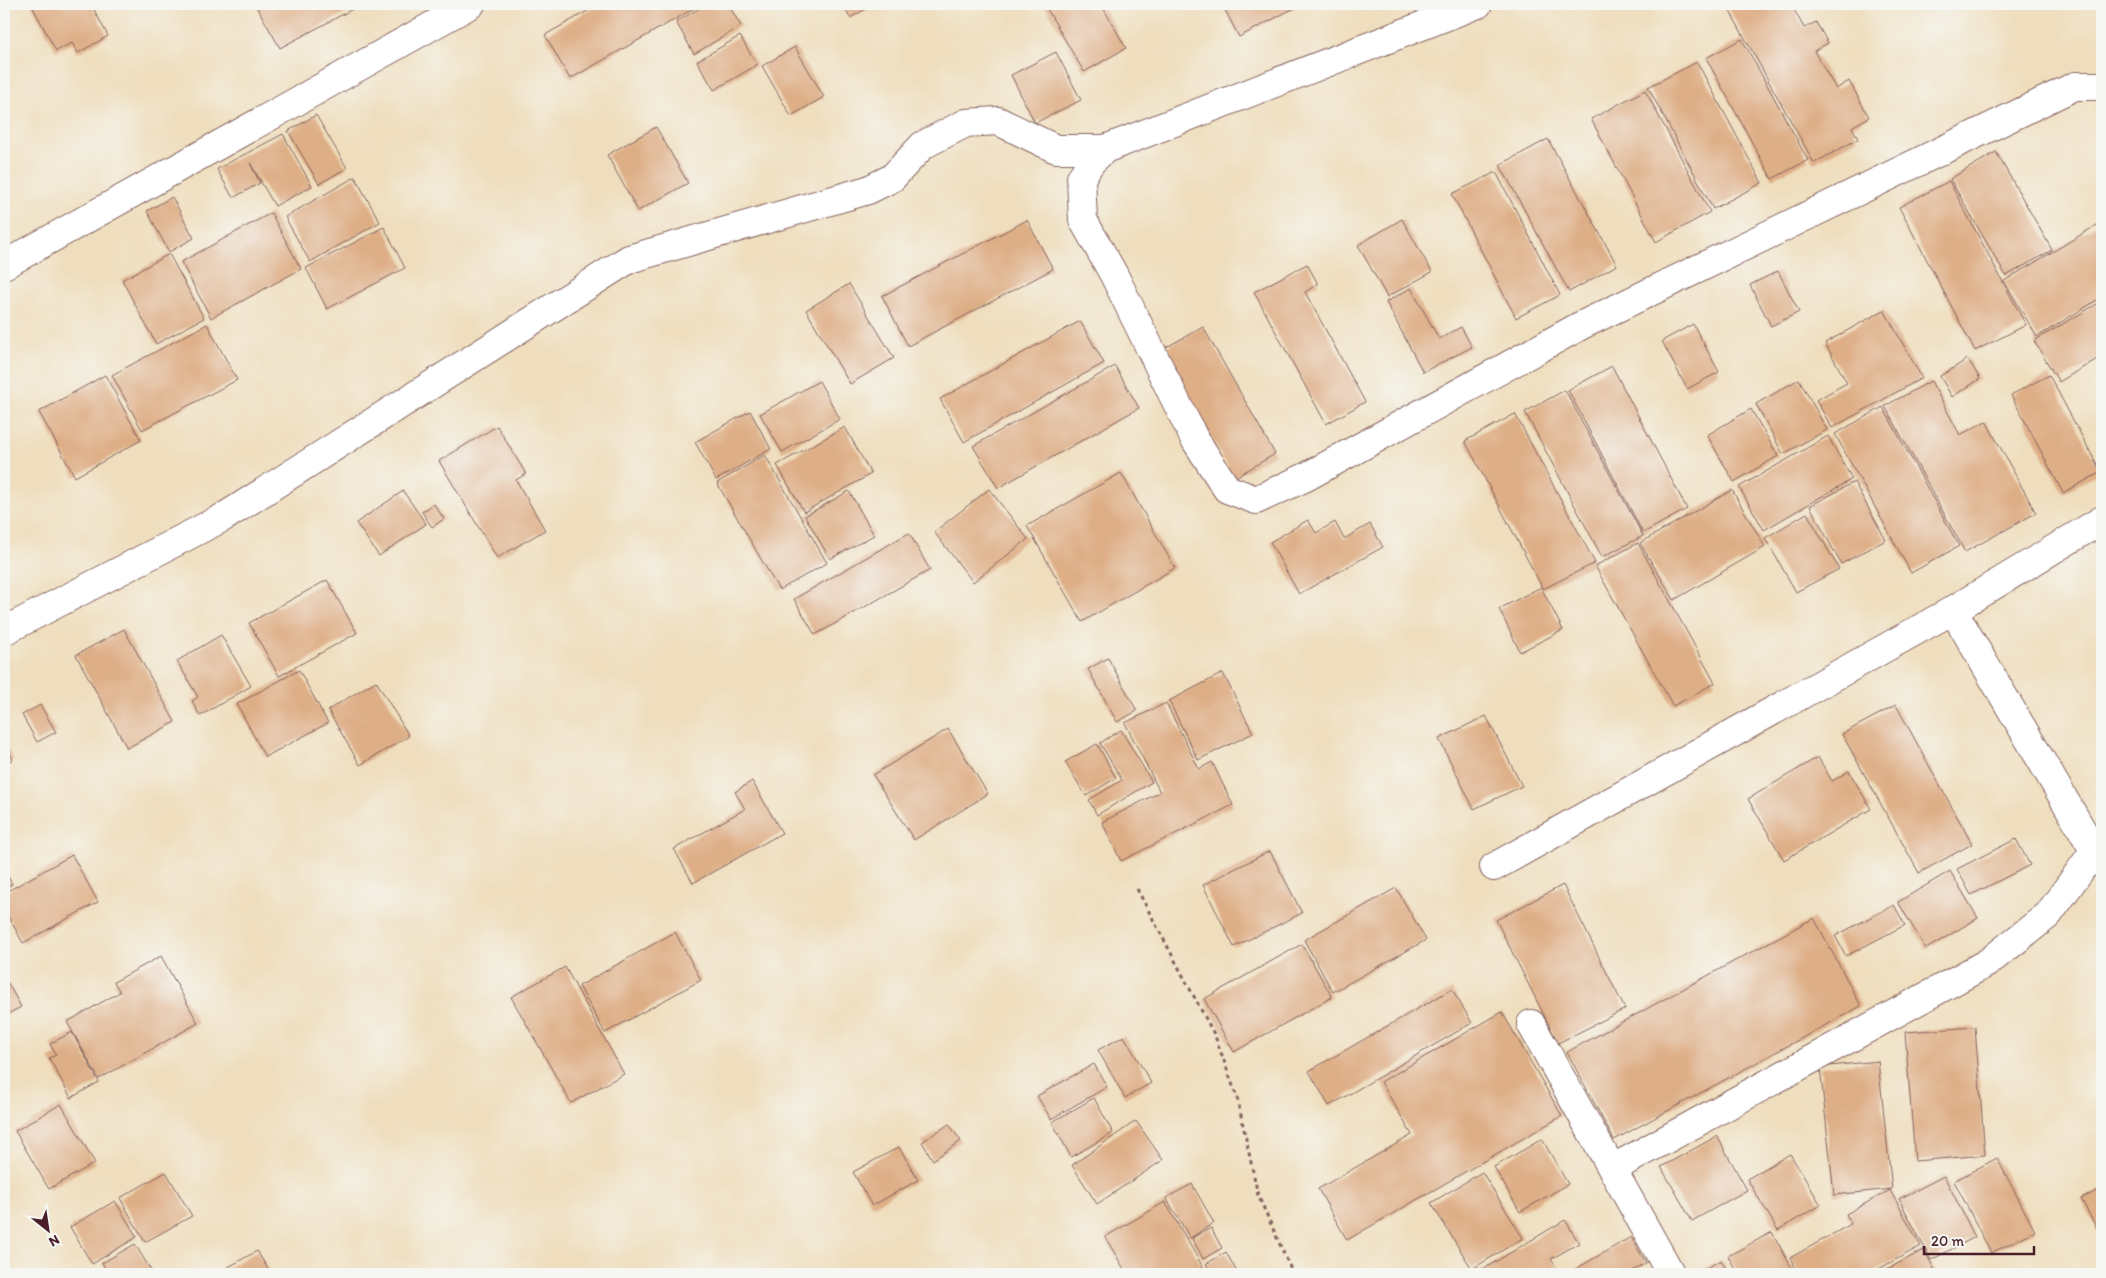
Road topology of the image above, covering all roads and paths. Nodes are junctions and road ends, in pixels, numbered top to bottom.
1 (471, 4) edge
2 (1478, 4) edge
3 (2102, 86) edge
4 (1105, 149) junction
5 (4, 265) edge
6 (2102, 520) edge
7 (1953, 610) junction
8 (4, 631) edge
9 (2098, 857) edge
10 (1494, 867) dead end
11 (1137, 890) dead end
12 (1531, 1024) dead end
13 (1612, 1168) junction
14 (1293, 1274) edge
15 (1671, 1274) edge

1 - 5 street
2 - 4 street
3 - 4 street
4 - 8 street
6 - 7 street
7 - 9 street
7 - 10 street
9 - 13 street
11 - 14 path
12 - 13 street
13 - 15 street

